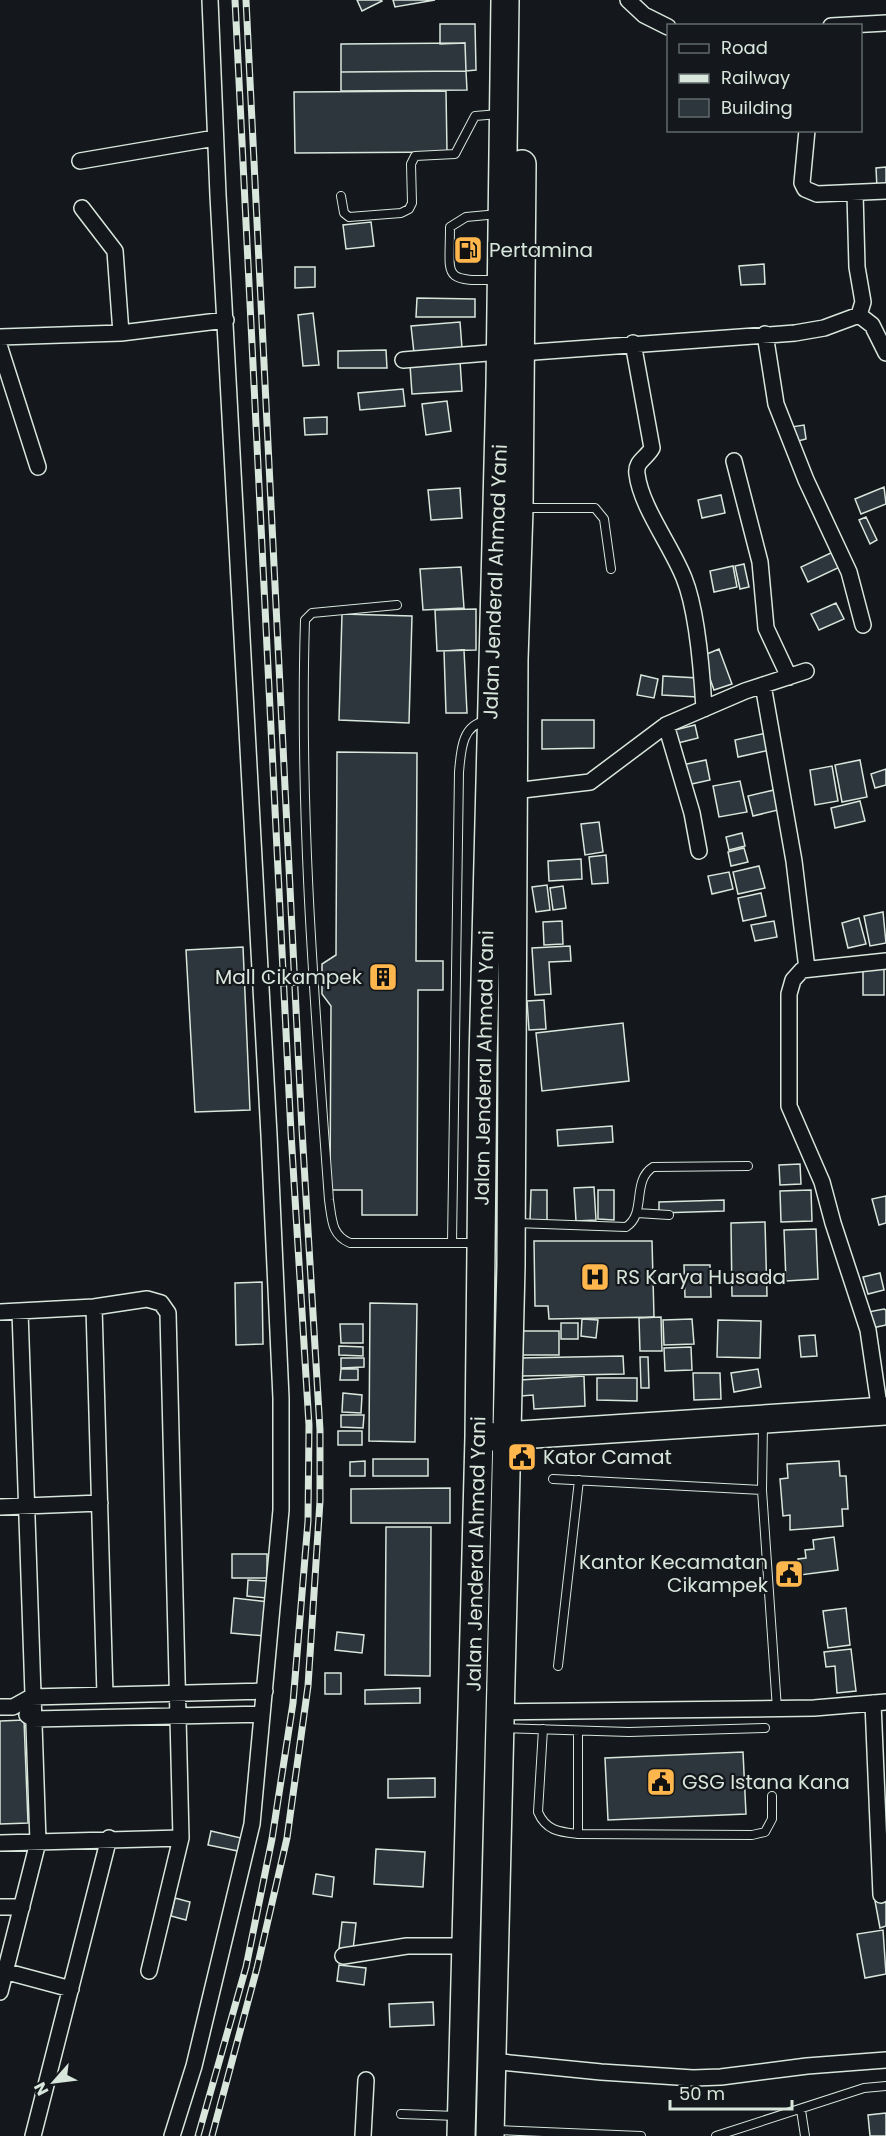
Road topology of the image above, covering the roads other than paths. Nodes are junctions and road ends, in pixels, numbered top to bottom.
1 (210, 0) edge
2 (505, 0) edge
3 (523, 0) edge
4 (628, 0) edge
5 (886, 22) edge
6 (858, 24) edge
7 (667, 26) edge
8 (504, 113) junction
9 (807, 132) edge
10 (215, 138) junction
11 (80, 161) dead end
12 (886, 191) edge
13 (855, 193) junction
14 (340, 196) dead end
15 (82, 208) dead end
16 (502, 214) junction
17 (501, 280) junction
18 (859, 315) junction
19 (226, 320) junction
20 (121, 333) junction
21 (765, 334) junction
22 (0, 338) edge
23 (633, 343) junction
24 (884, 343) edge
25 (0, 348) edge
26 (510, 352) junction
27 (403, 360) dead end
28 (734, 461) dead end
29 (38, 467) dead end
30 (519, 509) junction
31 (611, 569) dead end
32 (397, 605) dead end
33 (863, 625) dead end
34 (806, 671) dead end
35 (789, 677) junction
36 (763, 686) junction
37 (704, 709) junction
38 (490, 721) junction
39 (666, 725) junction
40 (514, 791) junction
41 (699, 851) dead end
42 (886, 961) edge
43 (807, 969) junction
44 (513, 1146) junction
45 (482, 1147) junction
46 (748, 1166) dead end
47 (637, 1213) junction
48 (669, 1215) dead end
49 (512, 1223) junction
50 (452, 1243) junction
51 (481, 1243) junction
52 (94, 1307) junction
53 (20, 1311) junction
54 (0, 1312) edge
55 (883, 1411) edge
56 (763, 1419) junction
57 (479, 1437) junction
58 (507, 1437) junction
59 (553, 1479) dead end
60 (579, 1480) junction
61 (762, 1490) junction
62 (100, 1503) junction
63 (26, 1506) junction
64 (0, 1507) edge
65 (558, 1666) dead end
66 (265, 1691) junction
67 (177, 1693) junction
68 (105, 1695) junction
69 (32, 1697) junction
70 (880, 1703) edge
71 (6, 1707) edge
72 (777, 1708) junction
73 (262, 1714) junction
74 (177, 1717) junction
75 (33, 1719) junction
76 (498, 1720) junction
77 (765, 1728) dead end
78 (543, 1729) junction
79 (578, 1731) junction
80 (772, 1796) dead end
81 (578, 1834) junction
82 (110, 1838) junction
83 (181, 1838) junction
84 (38, 1842) junction
85 (0, 1843) edge
86 (881, 1895) dead end
87 (0, 1907) edge
88 (22, 1907) junction
89 (466, 1946) junction
90 (343, 1956) dead end
91 (3, 1970) edge
92 (149, 1971) dead end
93 (71, 1989) junction
94 (0, 1992) edge
95 (886, 2060) edge
96 (491, 2061) junction
97 (366, 2080) dead end
98 (886, 2086) edge
99 (801, 2110) junction
100 (401, 2114) dead end
101 (461, 2126) edge
102 (490, 2133) edge
103 (33, 2136) edge
104 (172, 2136) edge
105 (363, 2136) edge
106 (641, 2136) edge
107 (716, 2136) edge
108 (805, 2136) edge

1 - 10 street
2 - 8 highway, Jalan Jenderal Ahmad Yani
3 - 26 highway, Jalan Jenderal Ahmad Yani
4 - 7 street
5 - 6 street
8 - 14 lane
8 - 16 highway, Jalan Jenderal Ahmad Yani
9 - 13 street
10 - 11 street
10 - 19 street
12 - 13 street
13 - 18 street
15 - 20 street
16 - 17 highway, Jalan Jenderal Ahmad Yani
16 - 17 lane
17 - 26 highway, Jalan Jenderal Ahmad Yani
18 - 21 street
18 - 24 street
19 - 20 street
19 - 66 street
20 - 22 street
21 - 23 street
21 - 33 street
23 - 26 street
23 - 37 street
25 - 29 street
26 - 27 street
26 - 30 highway, Jalan Jenderal Ahmad Yani
26 - 38 highway, Jalan Jenderal Ahmad Yani
28 - 35 street
30 - 31 lane
30 - 40 highway, Jalan Jenderal Ahmad Yani
32 - 50 lane
34 - 35 street
35 - 36 street
36 - 37 street
36 - 43 street
37 - 39 street
38 - 45 highway, Jalan Jenderal Ahmad Yani
38 - 50 lane
39 - 40 street
39 - 41 street
40 - 44 highway, Jalan Jenderal Ahmad Yani
42 - 43 street
43 - 55 street
44 - 45 highway
44 - 49 highway, Jalan Jenderal Ahmad Yani
45 - 51 highway, Jalan Jenderal Ahmad Yani
46 - 47 lane
47 - 48 lane
47 - 49 lane
49 - 58 highway, Jalan Jenderal Ahmad Yani
50 - 51 lane
51 - 57 highway, Jalan Jenderal Ahmad Yani
52 - 53 street
52 - 62 street
52 - 67 street
53 - 54 street
53 - 63 street
55 - 56 highway
56 - 58 highway
56 - 61 lane
57 - 58 highway
57 - 89 highway, Jalan Jenderal Ahmad Yani
58 - 76 highway, Jalan Jenderal Ahmad Yani
59 - 60 lane
60 - 61 lane
60 - 65 lane
61 - 72 lane
62 - 63 street
62 - 68 street
63 - 64 street
63 - 69 street
66 - 67 street
66 - 73 street
67 - 68 street
67 - 74 street
68 - 69 street
69 - 71 street
69 - 75 street
70 - 72 street
70 - 86 street
71 - 75 street
72 - 76 street
73 - 74 street
73 - 104 street
74 - 75 street
74 - 83 street
75 - 84 street
76 - 78 lane
76 - 96 highway, Jalan Jenderal Ahmad Yani
77 - 79 lane
78 - 79 lane
78 - 81 lane
79 - 81 lane
80 - 81 lane
82 - 83 street
82 - 84 street
82 - 93 street
83 - 92 street
84 - 85 street
84 - 88 street
87 - 88 street
88 - 91 street
89 - 90 street
89 - 101 highway, Jalan Jenderal Ahmad Yani
91 - 93 street
91 - 94 street
93 - 103 street
95 - 96 street
96 - 102 highway, Jalan Jenderal Ahmad Yani
97 - 105 street
98 - 99 lane
99 - 107 lane
99 - 108 lane
100 - 101 lane
102 - 106 lane

